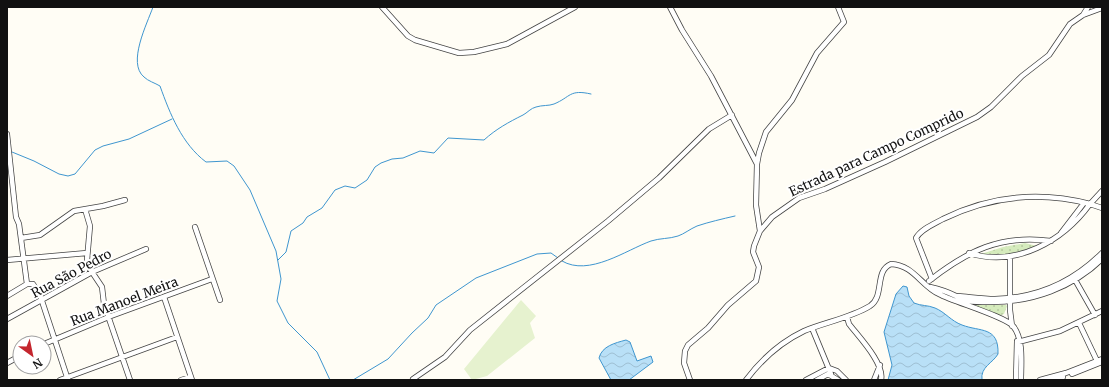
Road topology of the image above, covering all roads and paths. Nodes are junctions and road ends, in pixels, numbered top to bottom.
1 (382, 7) edge
2 (575, 7) edge
3 (670, 7) edge
4 (838, 7) edge
5 (1088, 7) edge
6 (1102, 7) edge
7 (1083, 15) junction
8 (732, 115) junction
9 (7, 134) edge
10 (757, 164) junction
11 (9, 171) edge
12 (1102, 191) edge
13 (125, 200) dead end
14 (1084, 203) junction
15 (1090, 204) junction
16 (1102, 208) edge
17 (85, 209) junction
18 (195, 227) dead end
19 (760, 231) junction
20 (1059, 236) junction
21 (21, 238) junction
22 (1051, 241) junction
23 (146, 248) dead end
24 (87, 253) junction
25 (969, 253) junction
26 (1102, 253) edge
27 (1010, 256) junction
28 (22, 259) junction
29 (1102, 259) edge
30 (7, 260) edge
31 (92, 272) junction
32 (212, 279) junction
33 (932, 279) junction
34 (1074, 279) junction
35 (27, 284) junction
36 (928, 285) junction
37 (7, 296) edge
38 (164, 297) junction
39 (1011, 299) junction
40 (220, 300) dead end
41 (42, 301) junction
42 (1010, 310) junction
43 (1102, 311) edge
44 (1095, 315) junction
45 (109, 317) junction
46 (847, 317) junction
47 (7, 319) edge
48 (1004, 321) junction
49 (1079, 323) junction
50 (1012, 326) junction
51 (812, 328) junction
52 (177, 337) junction
53 (54, 340) junction
54 (1018, 342) junction
55 (122, 356) junction
56 (1100, 361) edge
57 (880, 365) junction
58 (829, 368) junction
59 (831, 374) junction
60 (68, 378) edge
61 (191, 378) edge
62 (412, 379) edge
63 (60, 380) edge
64 (130, 380) edge
65 (181, 380) edge
66 (690, 380) edge
67 (746, 380) edge
68 (807, 380) edge
69 (817, 380) edge
70 (838, 380) edge
71 (846, 380) edge
72 (874, 380) edge
73 (881, 380) edge
74 (1016, 380) edge
75 (1021, 380) edge
76 (1040, 380) edge
77 (1053, 380) edge

1 - 2 street
3 - 8 street
4 - 10 street
5 - 7 street
6 - 7 street, Estrada para Campo Comprido
7 - 19 street, Estrada para Campo Comprido
8 - 10 street
8 - 62 street
9 - 11 street
10 - 19 street
11 - 21 street
12 - 15 street
13 - 17 street
14 - 15 street
14 - 20 street
14 - 33 street
15 - 16 street
15 - 20 street
17 - 21 street
17 - 24 street
18 - 32 street
19 - 66 street, Estrada para Campo Comprido
20 - 22 street
21 - 28 street
22 - 25 street
22 - 27 street
23 - 31 street, Rua São Pedro
24 - 28 street
24 - 31 street
25 - 27 street
25 - 33 street
26 - 34 street
27 - 39 street
28 - 30 street
28 - 35 street
29 - 34 street
31 - 41 street, Rua São Pedro
31 - 45 street
32 - 38 street, Rua Manoel Meira
32 - 40 street
33 - 36 street
34 - 39 street
34 - 44 street
35 - 37 street
35 - 41 street
36 - 39 street
36 - 46 street
36 - 48 street
38 - 45 street, Rua Manoel Meira
38 - 52 street
39 - 42 street
41 - 47 street, Rua São Pedro
41 - 53 street
42 - 48 street
42 - 50 street
43 - 44 street
44 - 49 street
45 - 53 street, Rua Manoel Meira
45 - 55 street
46 - 51 street
46 - 57 street
48 - 50 street
49 - 54 street
49 - 56 street
50 - 54 street
51 - 58 street
51 - 67 street
52 - 55 street
52 - 61 street
53 - 60 street
54 - 74 street
54 - 75 street
55 - 60 street
55 - 64 street
56 - 76 street
56 - 77 street
57 - 72 street
57 - 73 street
58 - 59 street
58 - 68 street
58 - 71 street
59 - 69 street
59 - 70 street
60 - 63 street
61 - 65 street

